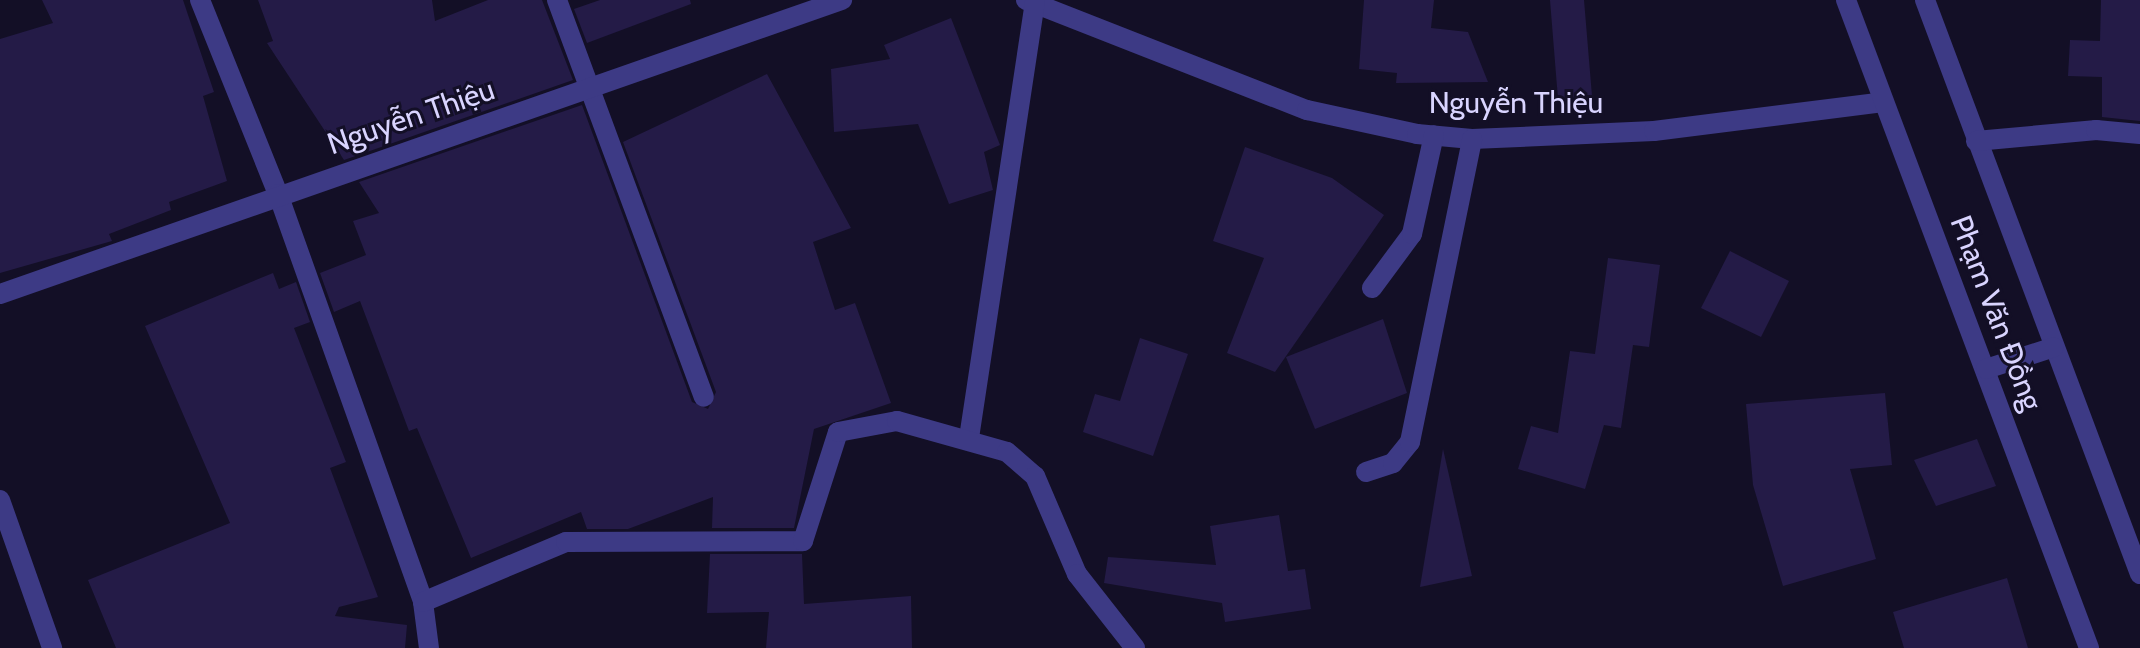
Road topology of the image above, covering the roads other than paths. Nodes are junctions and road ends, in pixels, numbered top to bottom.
1 (200, 0) edge
2 (557, 0) edge
3 (842, 0) edge
4 (1846, 0) edge
5 (1925, 0) edge
6 (1940, 0) edge
7 (1031, 1) edge
8 (1933, 21) junction
9 (589, 89) junction
10 (1883, 102) junction
11 (2140, 134) edge
12 (1434, 135) junction
13 (1472, 139) junction
14 (1976, 141) junction
15 (278, 194) junction
16 (1372, 288) dead end
17 (0, 294) edge
18 (2054, 347) junction
19 (1986, 369) junction
20 (704, 397) dead end
21 (969, 438) junction
22 (1366, 472) dead end
23 (0, 500) edge
24 (2140, 574) edge
25 (423, 602) junction
26 (52, 648) edge
27 (429, 648) edge
28 (1135, 648) edge
29 (2089, 648) edge

1 - 15 street
2 - 9 street
3 - 9 street, Nguyễn Thiệu
4 - 10 street, Phạm Văn Đồng
5 - 8 street, Phạm Văn Đồng
6 - 8 street
7 - 12 street, Nguyễn Thiệu
7 - 21 street
8 - 14 street, Phạm Văn Đồng
9 - 15 street, Nguyễn Thiệu
9 - 20 street
10 - 13 street, Nguyễn Thiệu
10 - 19 street, Phạm Văn Đồng
11 - 14 street
12 - 13 street, Nguyễn Thiệu
12 - 16 street
13 - 22 street
14 - 18 street, Phạm Văn Đồng
15 - 17 street, Nguyễn Thiệu
15 - 25 street
18 - 19 street
18 - 24 street, Phạm Văn Đồng
19 - 29 street, Phạm Văn Đồng
21 - 25 street
21 - 28 street
23 - 26 street
25 - 27 street

